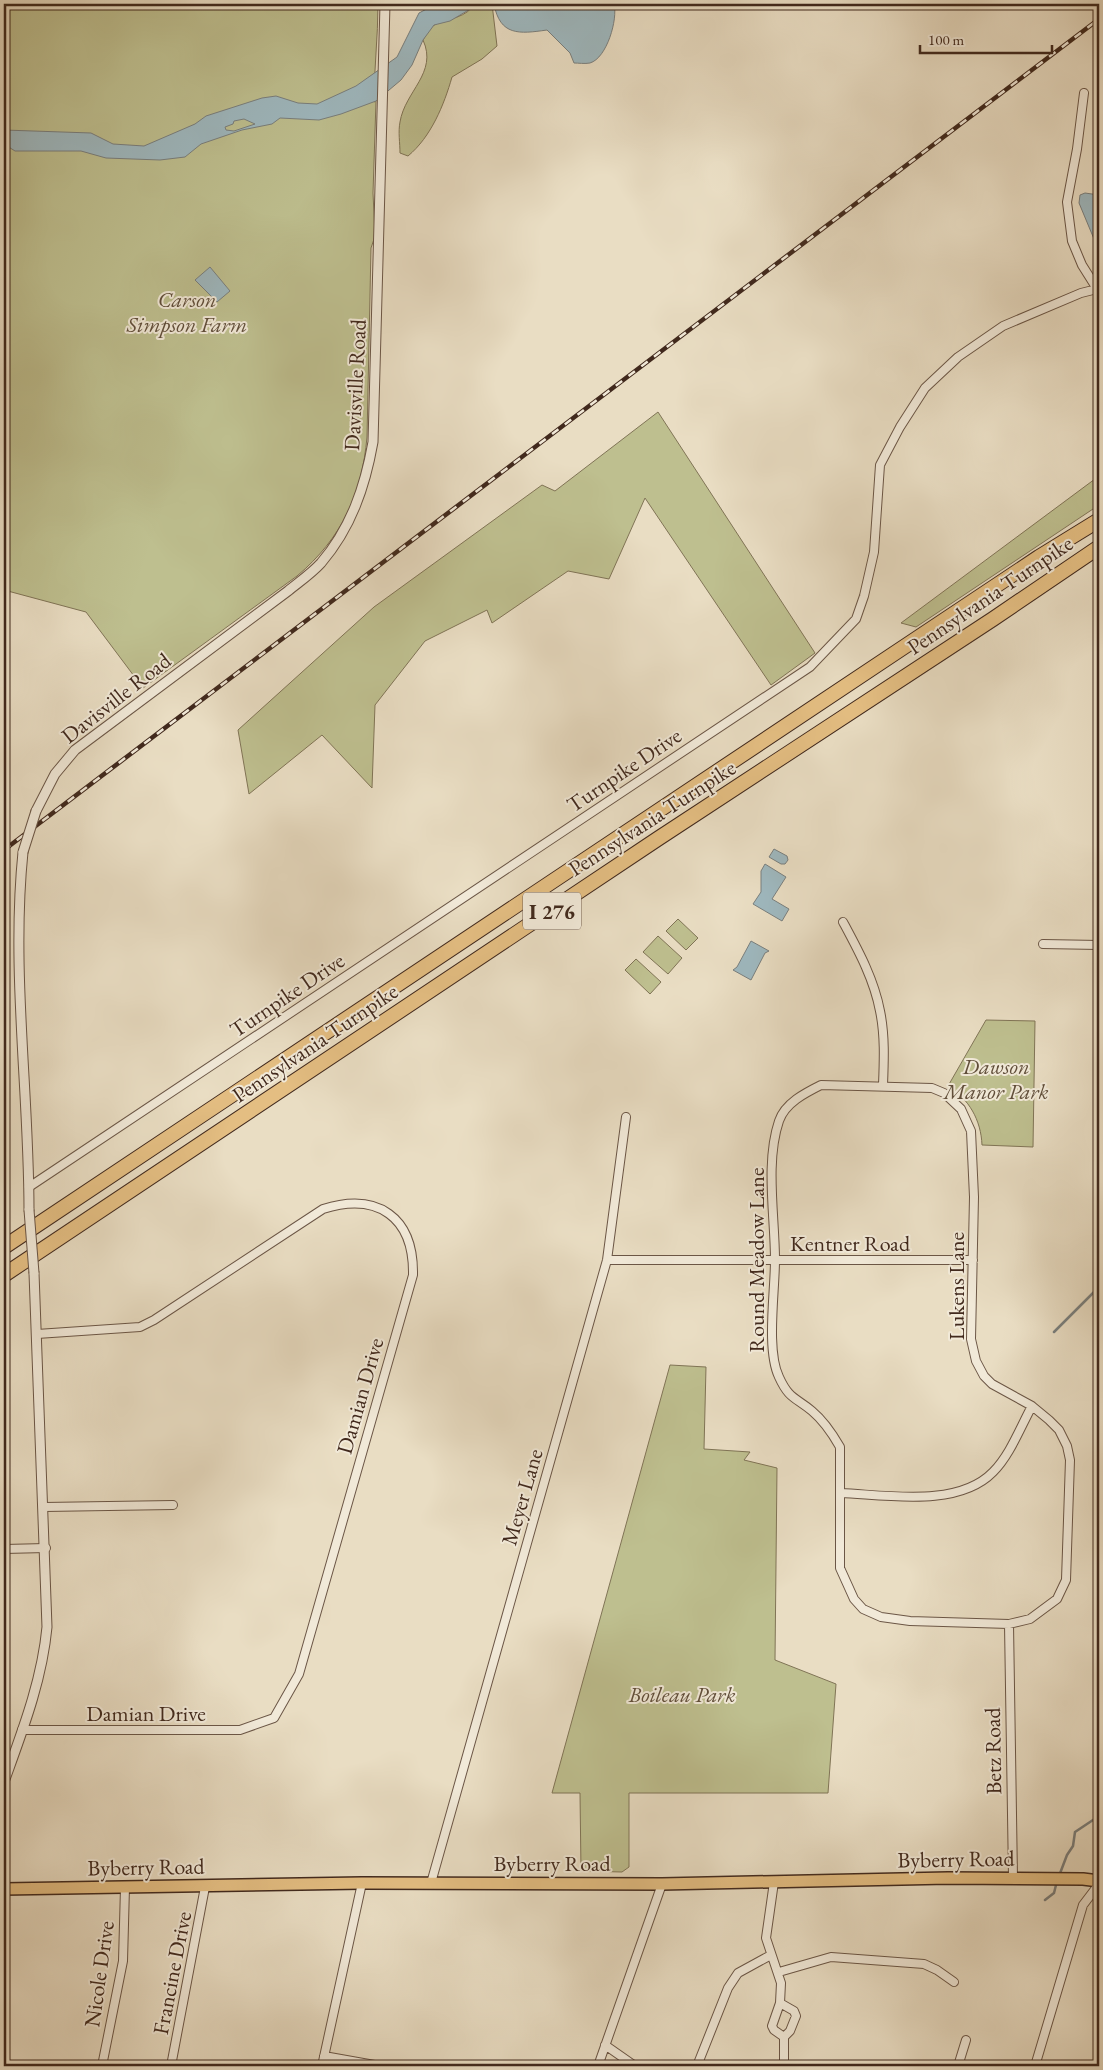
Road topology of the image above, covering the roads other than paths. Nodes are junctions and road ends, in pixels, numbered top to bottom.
1 (385, 4) edge
2 (1084, 93) dead end
3 (1098, 291) edge
4 (1099, 520) edge
5 (1099, 547) edge
6 (843, 922) dead end
7 (1043, 944) dead end
8 (1099, 945) edge
9 (883, 1085) junction
10 (626, 1117) dead end
11 (29, 1188) junction
12 (4, 1247) edge
13 (607, 1260) junction
14 (775, 1260) junction
15 (973, 1260) junction
16 (4, 1274) edge
17 (37, 1334) junction
18 (1032, 1406) junction
19 (841, 1493) junction
20 (173, 1505) dead end
21 (44, 1507) junction
22 (46, 1548) junction
23 (4, 1549) edge
24 (1009, 1624) junction
25 (22, 1730) junction
26 (4, 1782) edge
27 (1013, 1878) junction
28 (774, 1882) junction
29 (1099, 1882) edge
30 (362, 1883) junction
31 (431, 1883) junction
32 (662, 1884) junction
33 (205, 1887) junction
34 (125, 1888) junction
35 (4, 1889) edge
36 (771, 1955) junction
37 (779, 1972) junction
38 (954, 1982) dead end
39 (780, 2003) junction
40 (784, 2037) junction
41 (966, 2040) dead end
42 (605, 2045) junction
43 (324, 2056) junction
44 (102, 2066) edge
45 (171, 2066) edge
46 (322, 2066) edge
47 (380, 2066) edge
48 (598, 2066) edge
49 (635, 2066) edge
50 (697, 2066) edge
51 (784, 2066) edge
52 (958, 2066) edge
53 (1035, 2066) edge

1 - 11 street, Davisville Road, bridge
2 - 3 street
3 - 11 street, Turnpike Drive
4 - 12 highway, Pennsylvania Turnpike / I 276
5 - 16 highway, Pennsylvania Turnpike / I 276
6 - 9 street
7 - 8 street
9 - 14 street, Round Meadow Lane
9 - 15 street, Lukens Lane
10 - 13 street, Meyer Lane
11 - 17 street, Davisville Road, bridge
13 - 14 street, Kentner Road
13 - 31 street, Meyer Lane
14 - 15 street, Kentner Road
14 - 19 street, Round Meadow Lane
15 - 18 street, Lukens Lane
17 - 21 street, Davisville Road
17 - 25 street, Damian Drive
18 - 19 street
18 - 24 street, Lukens Lane
19 - 24 street, Round Meadow Lane
20 - 21 street
21 - 22 street, Davisville Road
22 - 23 street
22 - 25 street, Davisville Road
24 - 27 street, Betz Road
25 - 26 street, Davisville Road
27 - 28 main road, Byberry Road
27 - 29 main road, Byberry Road
28 - 32 main road, Byberry Road
28 - 36 street
29 - 53 street
30 - 31 main road, Byberry Road
30 - 33 main road, Byberry Road
30 - 43 street
31 - 32 main road, Byberry Road
32 - 42 street
33 - 34 main road, Byberry Road
33 - 45 street, Francine Drive
34 - 35 main road, Byberry Road
34 - 44 street, Nicole Drive
36 - 37 street
36 - 50 street
37 - 38 street
37 - 39 street
39 - 40 street
39 - 40 street
40 - 51 street
41 - 52 street
42 - 48 street
42 - 49 street
43 - 46 street
43 - 47 street

